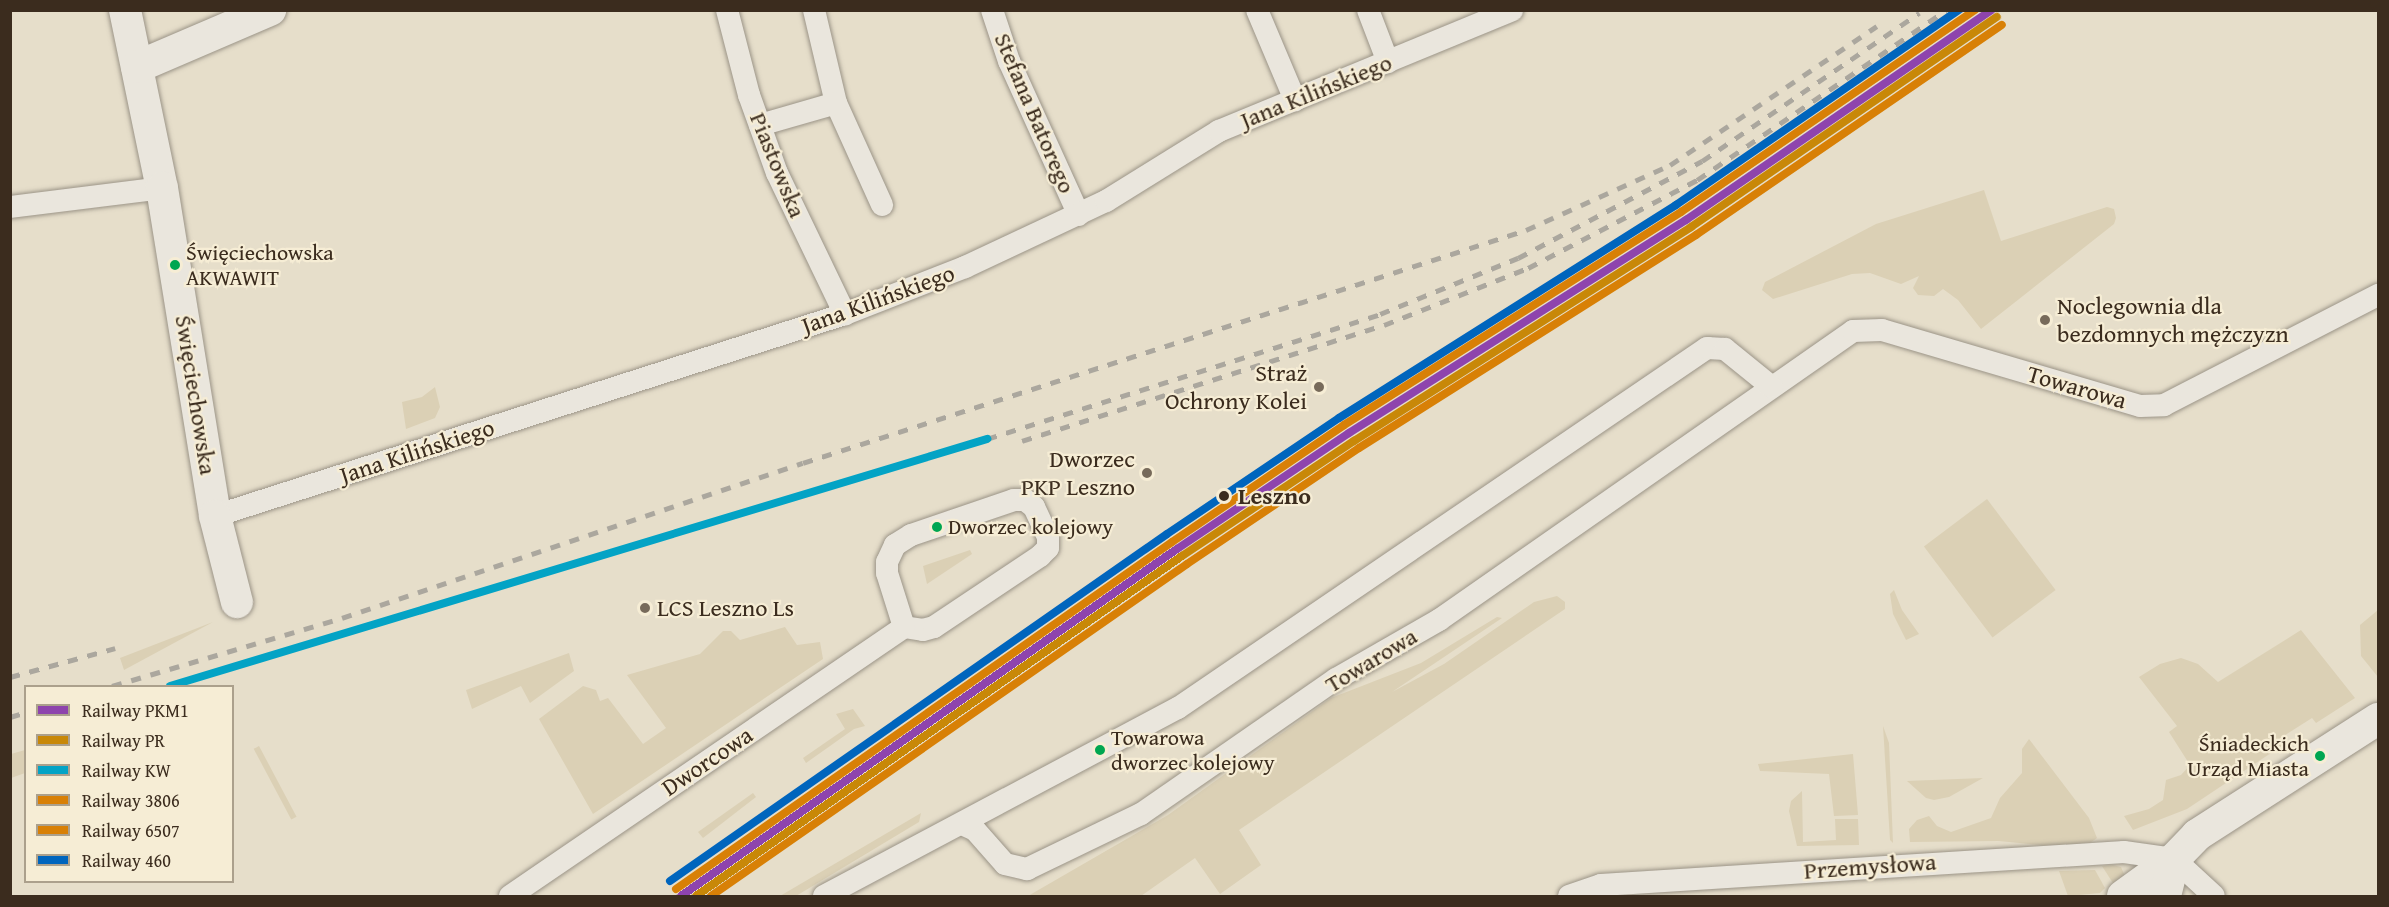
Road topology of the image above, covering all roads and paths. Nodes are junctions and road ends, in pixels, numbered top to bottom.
1 (125, 10) edge
2 (270, 10) edge
3 (727, 10) edge
4 (814, 10) edge
5 (992, 10) edge
6 (1257, 10) edge
7 (1368, 10) edge
8 (1512, 10) edge
9 (1388, 62) junction
10 (137, 67) junction
11 (1295, 100) junction
12 (836, 103) junction
13 (760, 125) junction
14 (162, 188) junction
15 (882, 206) dead end
16 (10, 207) edge
17 (1079, 215) junction
18 (2379, 295) edge
19 (845, 314) junction
20 (1772, 387) junction
21 (215, 516) junction
22 (237, 602) dead end
23 (904, 627) junction
24 (2379, 719) edge
25 (964, 825) junction
26 (2174, 859) junction
27 (510, 897) edge
28 (824, 897) edge
29 (1569, 897) edge
30 (2123, 897) edge
31 (2165, 897) edge
32 (2214, 897) edge

1 - 10 street, Święciechowska
2 - 10 street
3 - 13 street, Piastowska
4 - 12 street
5 - 17 street, Stefana Batorego
6 - 11 street
7 - 9 street
8 - 9 street, Jana Kilińskiego
9 - 11 street, Jana Kilińskiego
10 - 14 street, Święciechowska
11 - 17 street, Jana Kilińskiego
12 - 13 street
12 - 15 street
13 - 19 street, Piastowska
14 - 16 street
14 - 21 street, Święciechowska
17 - 19 street, Jana Kilińskiego
18 - 20 street, Towarowa
19 - 21 street, Jana Kilińskiego
20 - 25 street
20 - 25 street, Towarowa
21 - 22 street, Święciechowska
23 - 23 street
23 - 27 street, Dworcowa
24 - 26 street
25 - 28 street
26 - 29 street, Przemysłowa
26 - 30 street
26 - 31 street
26 - 32 street

